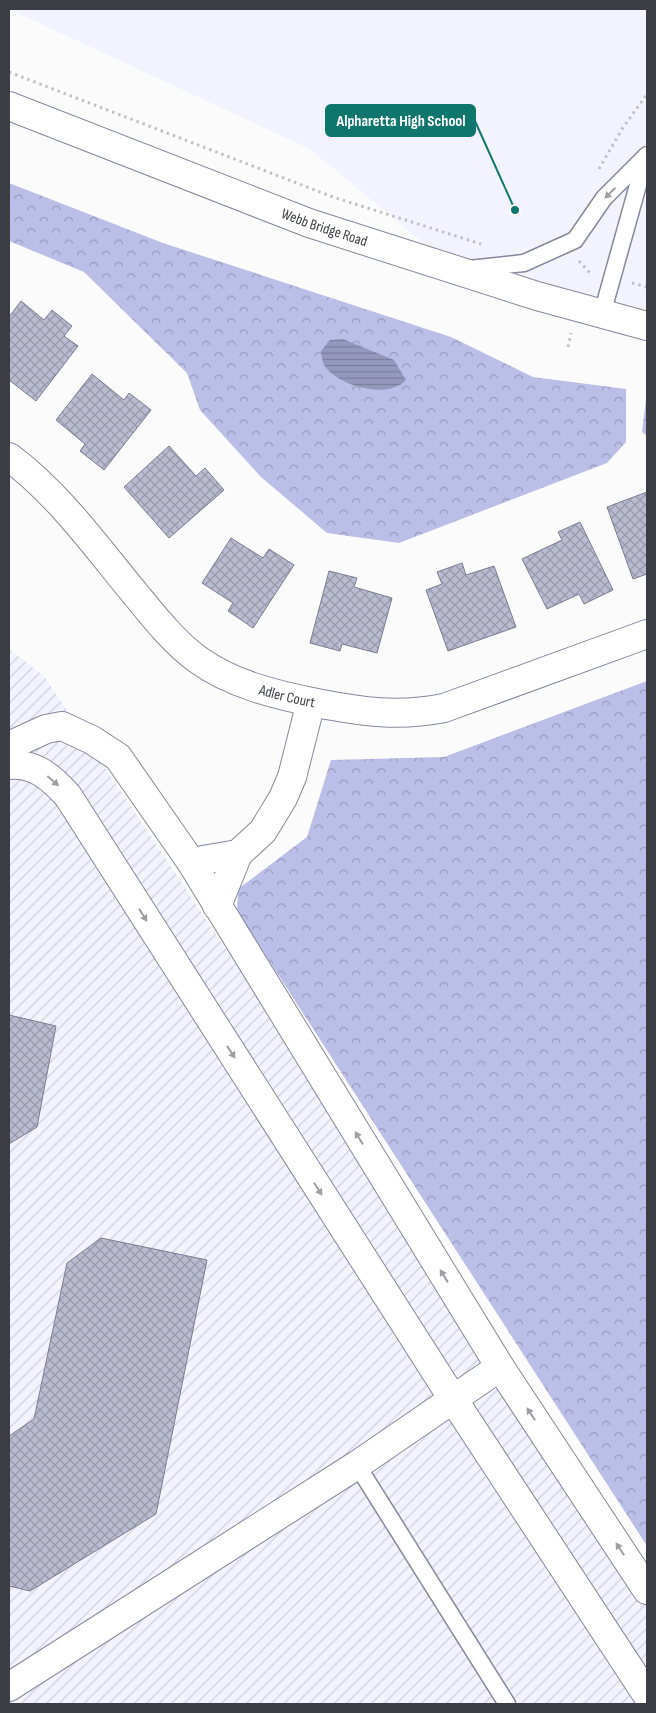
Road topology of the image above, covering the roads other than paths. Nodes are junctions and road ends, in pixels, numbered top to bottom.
1 (9, 106) edge
2 (646, 162) edge
3 (456, 270) junction
4 (602, 314) junction
5 (647, 326) edge
6 (9, 457) edge
7 (647, 634) edge
8 (311, 702) junction
9 (9, 746) edge
10 (9, 765) edge
11 (238, 854) junction
12 (190, 862) junction
13 (216, 906) junction
14 (500, 1367) junction
15 (453, 1399) junction
16 (358, 1465) junction
17 (647, 1590) edge
18 (9, 1687) edge
19 (647, 1695) edge
20 (506, 1704) edge

1 - 3 street, Webb Bridge Road
2 -> 3 lane
2 - 4 lane
3 - 4 street, Webb Bridge Road
4 - 5 street, Webb Bridge Road
6 - 8 street, Adler Court
7 - 8 street, Adler Court
8 - 11 street
9 - 12 street
10 -> 15 street
11 - 12 street
11 - 13 street
12 - 13 street
14 -> 13 street
14 - 15 street
17 -> 14 street
15 - 16 street
15 - 19 street
16 - 18 street
16 - 20 lane

